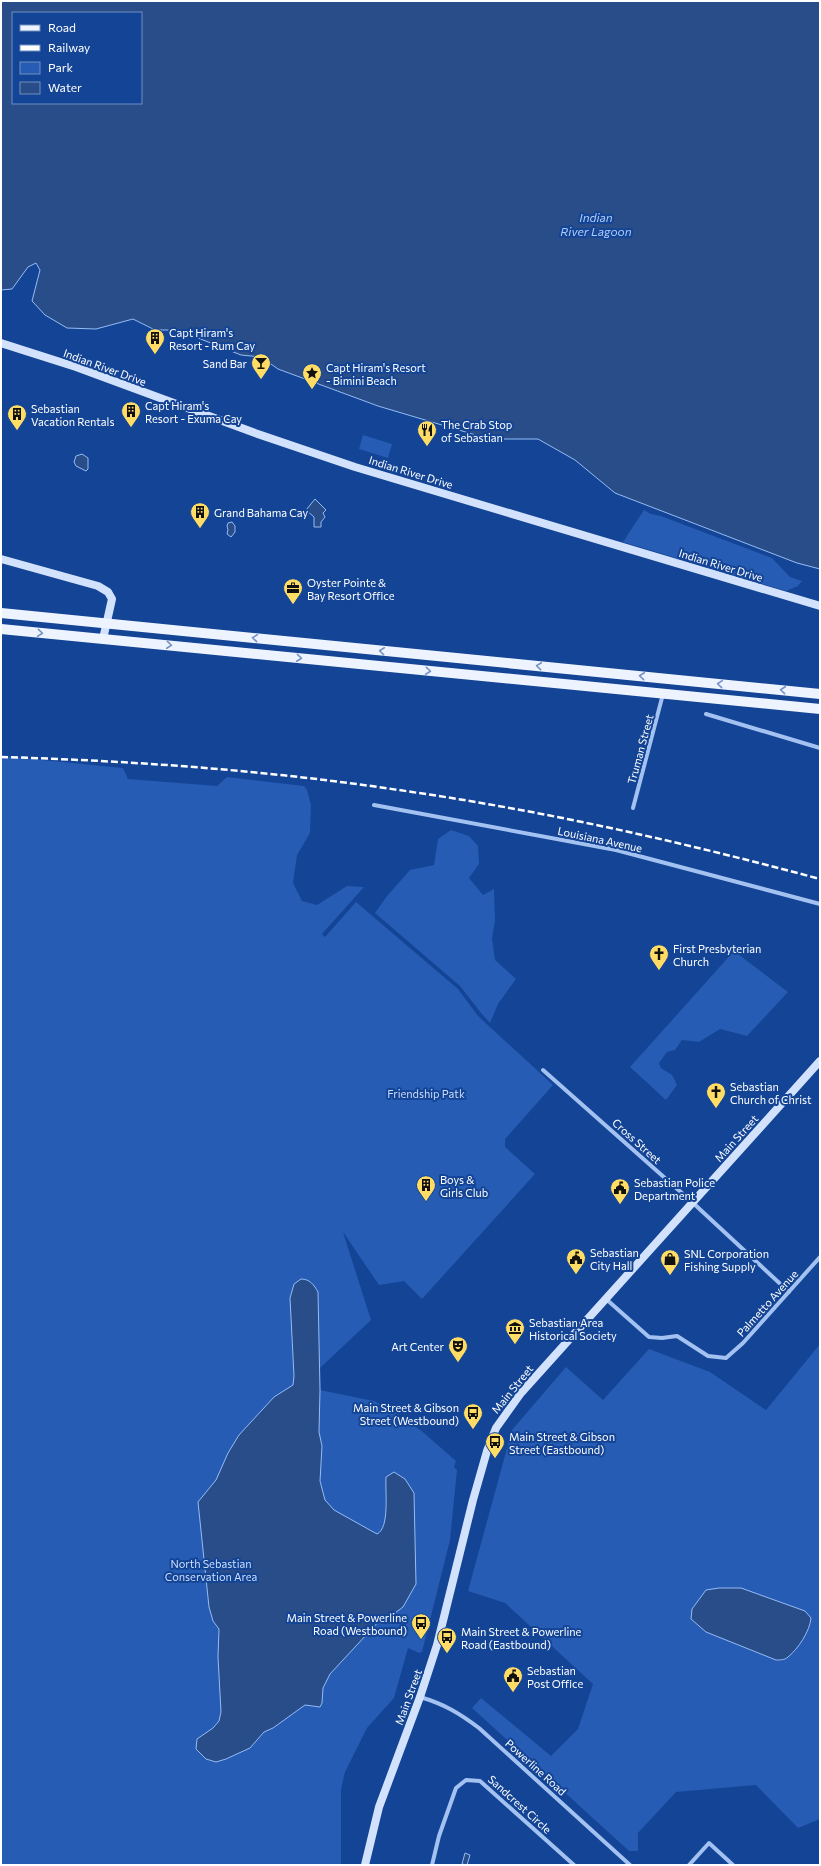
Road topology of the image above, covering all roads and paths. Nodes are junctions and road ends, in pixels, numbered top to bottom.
1 (1, 343) edge
2 (1, 559) edge
3 (820, 606) edge
4 (1, 613) edge
5 (106, 624) junction
6 (1, 629) edge
7 (103, 639) junction
8 (659, 678) junction
9 (694, 682) junction
10 (632, 691) junction
11 (664, 694) junction
12 (820, 694) edge
13 (820, 709) edge
14 (706, 714) dead end
15 (820, 748) edge
16 (374, 805) dead end
17 (633, 808) dead end
18 (820, 904) edge
19 (820, 1061) edge
20 (544, 1070) dead end
21 (692, 1202) junction
22 (820, 1257) edge
23 (789, 1292) junction
24 (606, 1298) junction
25 (420, 1697) junction
26 (366, 1865) edge
27 (432, 1865) edge
28 (574, 1865) edge
29 (630, 1865) edge
30 (689, 1865) edge
31 (733, 1865) edge

1 - 3 street, Indian River Drive
2 - 5 street
4 - 5 main road
5 - 7 street
8 -> 5 main road
6 -> 7 main road
7 -> 10 main road
8 - 9 main road
8 - 10 main road
9 - 11 main road
12 -> 9 main road
10 - 11 main road
11 - 13 main road
11 - 17 street, Truman Street
14 - 15 street
16 - 18 street, Louisiana Avenue
19 - 21 street, Main Street
20 - 21 street, Cross Street
21 - 23 street, Cross Street
21 - 24 street, Main Street
22 - 23 street, Palmetto Avenue
23 - 24 street, Palmetto Avenue
24 - 25 street, Main Street
25 - 26 street, Main Street
25 - 29 street, Powerline Road
27 - 28 street, Sandcrest Circle
30 - 31 street

